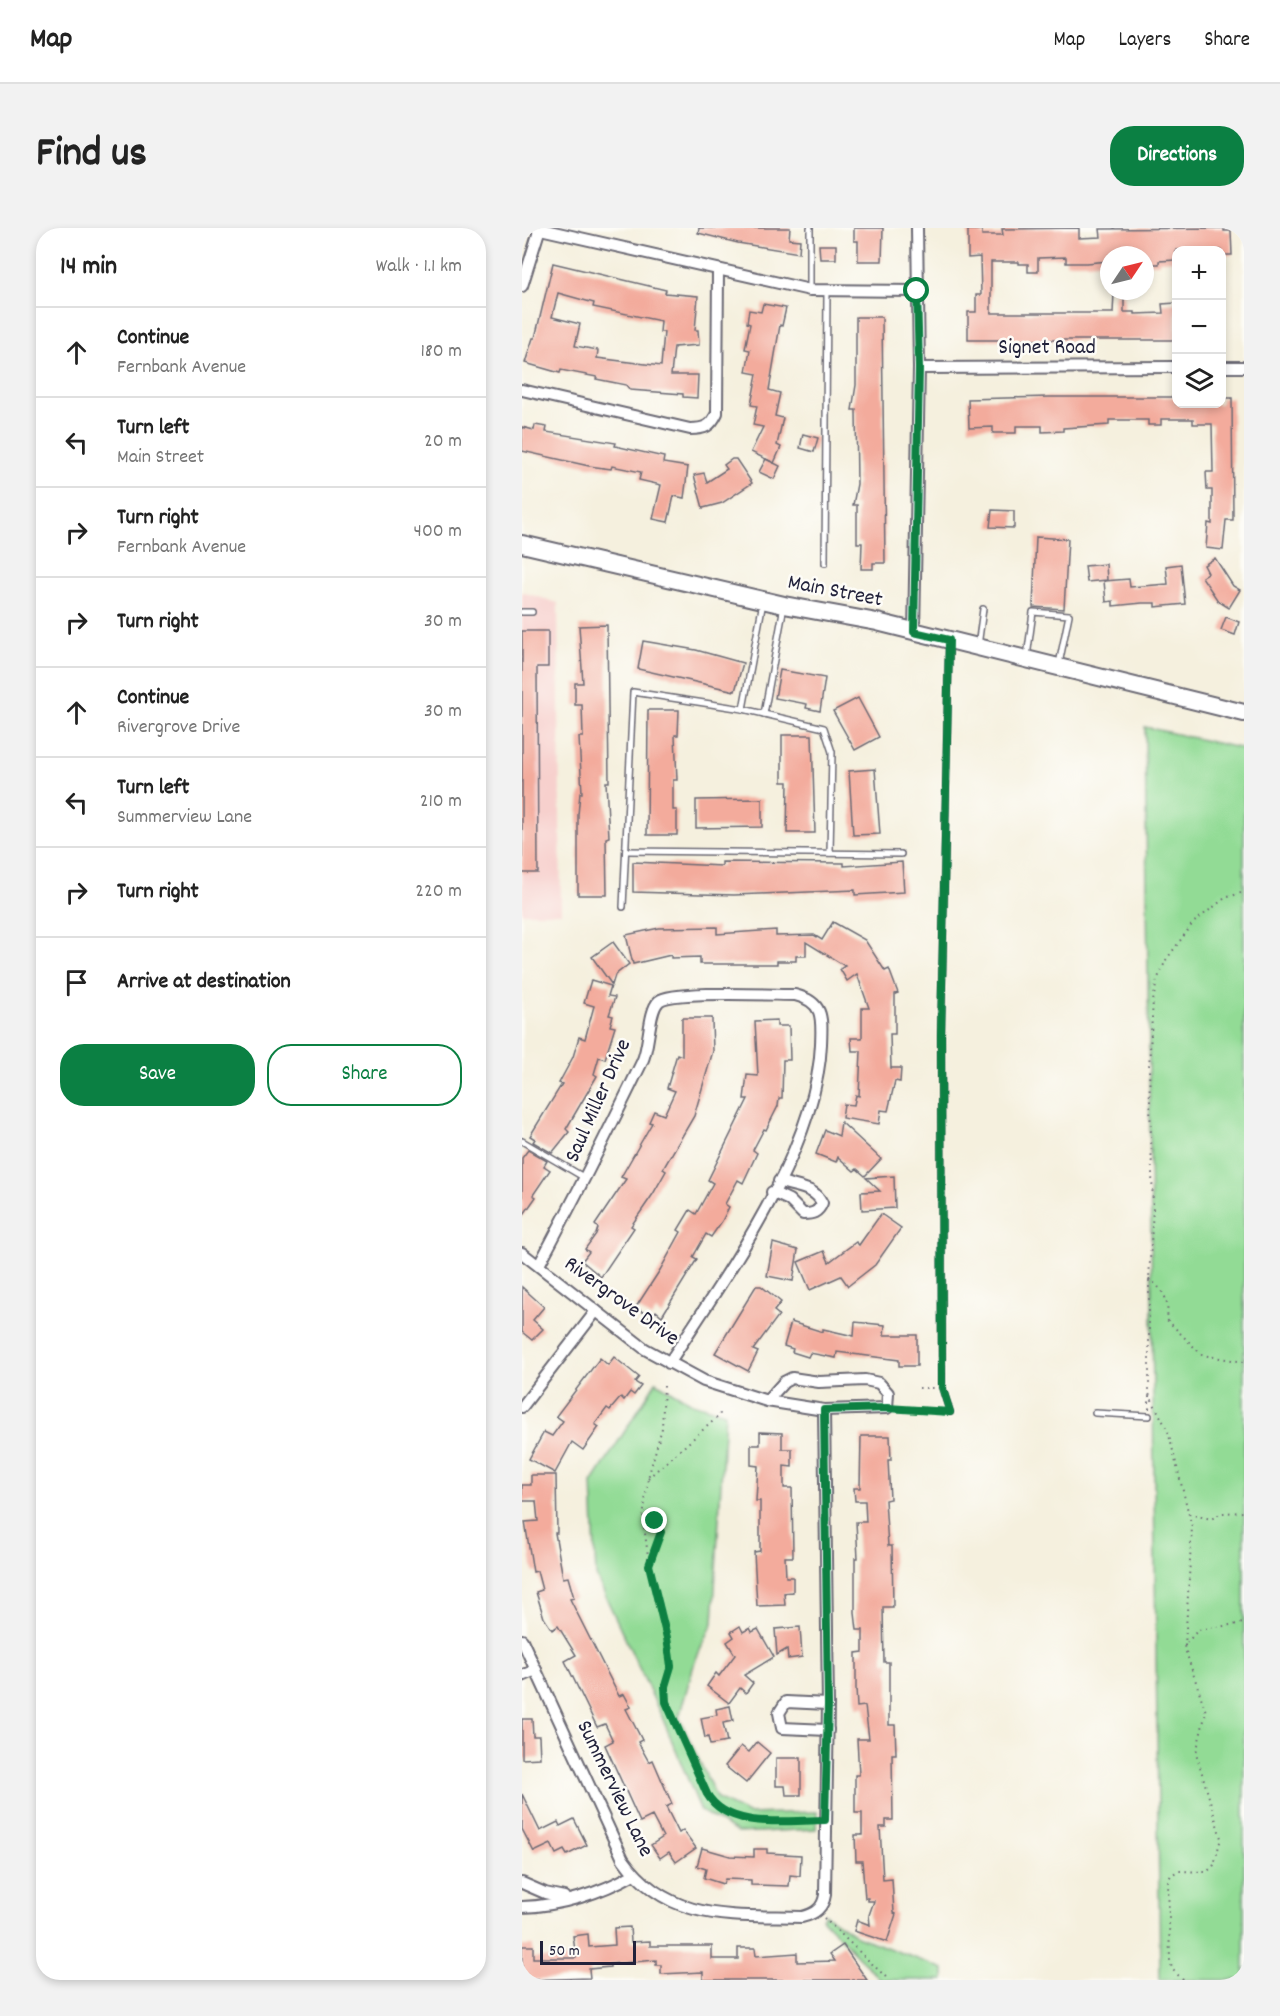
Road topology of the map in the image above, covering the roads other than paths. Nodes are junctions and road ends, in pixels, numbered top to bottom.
1 (539, 228) edge
2 (810, 228) edge
3 (917, 228) edge
4 (717, 270) junction
5 (522, 286) edge
6 (810, 290) junction
7 (917, 291) junction
8 (827, 292) junction
9 (1172, 367) edge
10 (1226, 367) edge
11 (1244, 367) edge
12 (919, 368) junction
13 (522, 390) edge
14 (522, 544) edge
15 (825, 563) dead end
16 (763, 600) junction
17 (784, 605) junction
18 (982, 609) dead end
19 (522, 612) edge
20 (532, 612) dead end
21 (914, 632) junction
22 (949, 640) junction
23 (978, 647) junction
24 (1027, 658) junction
25 (1059, 666) junction
26 (743, 708) junction
27 (1244, 713) edge
28 (764, 714) junction
29 (626, 851) junction
30 (830, 853) junction
31 (901, 854) dead end
32 (623, 907) dead end
33 (522, 1141) edge
34 (586, 1178) junction
35 (779, 1181) junction
36 (772, 1192) junction
37 (522, 1253) edge
38 (539, 1265) junction
39 (596, 1311) junction
40 (669, 1363) junction
41 (766, 1401) junction
42 (522, 1407) edge
43 (824, 1410) junction
44 (950, 1412) road end
45 (1095, 1413) dead end
46 (1149, 1416) road end
47 (523, 1645) edge
48 (536, 1670) junction
49 (522, 1676) edge
50 (828, 1704) junction
51 (828, 1730) junction
52 (634, 1874) junction
53 (522, 1883) edge
54 (576, 1898) junction
55 (522, 1907) edge

1 - 4 street
1 - 5 street
2 - 6 lane
3 - 7 street
4 - 6 street
4 - 13 street
6 - 8 street
7 - 8 street
7 - 12 street
8 - 15 lane
9 - 12 street, Signet Road
10 - 11 street
12 - 21 street
14 - 16 main road, Main Street
16 - 17 main road, Main Street
16 - 26 lane
17 - 21 main road, Main Street
17 - 28 lane
18 - 23 lane
19 - 20 lane
21 - 22 main road, Main Street
22 - 23 main road, Main Street
22 - 44 lane
23 - 24 main road, Main Street
24 - 25 main road, Main Street
24 - 25 lane
25 - 27 main road, Main Street
26 - 28 lane
26 - 29 lane
28 - 30 lane
29 - 30 lane
29 - 32 lane
30 - 31 lane
33 - 34 lane
34 - 35 street, Saul Miller Drive
34 - 38 street, Saul Miller Drive
35 - 36 street, Saul Miller Drive
35 - 36 street
36 - 40 street, Saul Miller Drive
37 - 38 street, Rivergrove Drive
38 - 39 street, Rivergrove Drive
39 - 40 street, Rivergrove Drive
39 - 42 street
40 - 41 street, Rivergrove Drive
41 - 43 street, Rivergrove Drive
41 - 43 street, Rivergrove Drive
43 - 50 street
45 - 46 lane
47 - 48 street, Summerview Lane
48 - 49 street
48 - 52 street, Summerview Lane
50 - 51 street
50 - 51 street
51 - 52 street, Summerview Lane
52 - 54 street
53 - 54 street
54 - 55 street

